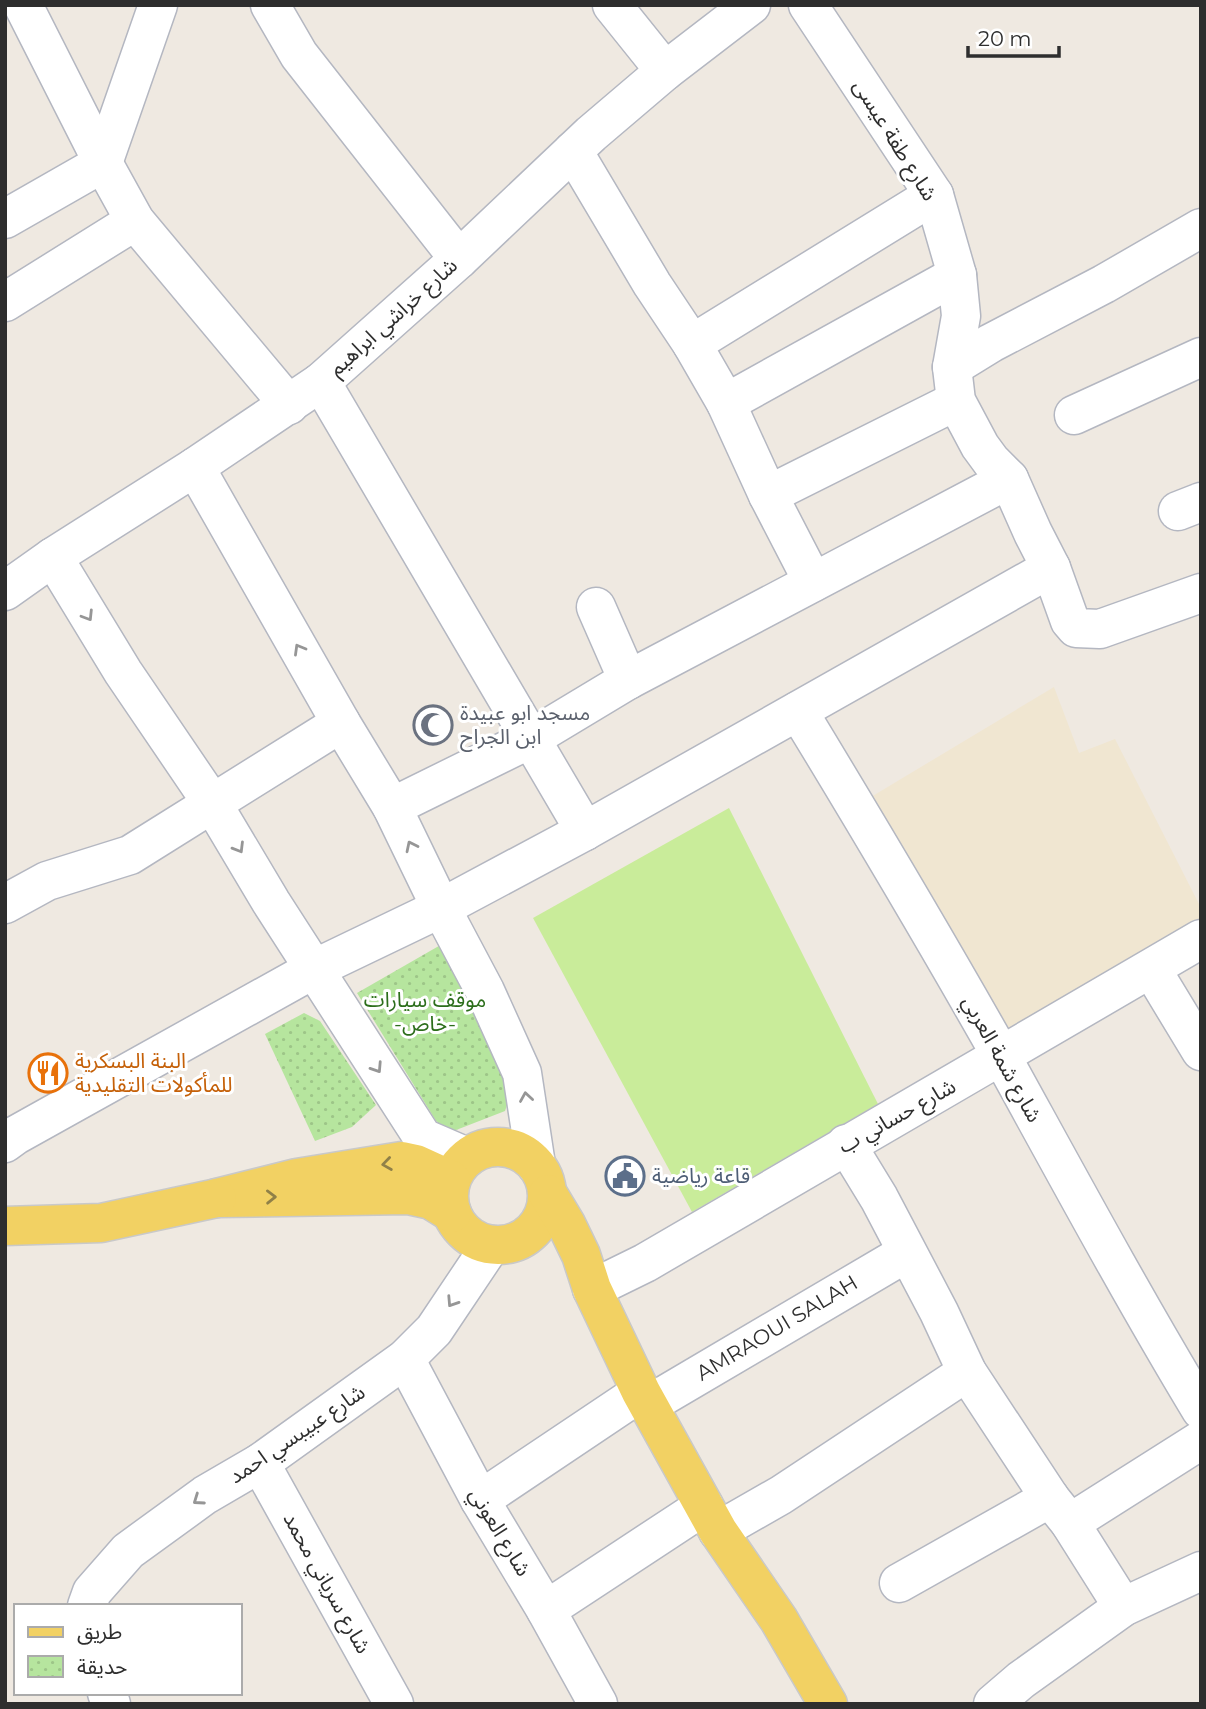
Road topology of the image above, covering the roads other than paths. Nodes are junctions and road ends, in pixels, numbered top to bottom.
1 (23, 5) edge
2 (158, 5) edge
3 (270, 5) edge
4 (612, 5) edge
5 (751, 5) edge
6 (808, 5) edge
7 (665, 71) junction
8 (573, 151) junction
9 (103, 163) junction
10 (933, 195) junction
11 (5, 219) edge
12 (135, 221) junction
13 (1201, 228) edge
14 (459, 259) junction
15 (957, 275) junction
16 (5, 302) edge
17 (692, 344) junction
18 (1201, 357) edge
19 (321, 382) junction
20 (954, 384) junction
21 (726, 402) junction
22 (289, 405) junction
23 (1074, 415) dead end
24 (195, 467) junction
25 (1009, 479) junction
26 (768, 495) junction
27 (53, 557) junction
28 (1051, 568) junction
29 (813, 582) junction
30 (5, 591) edge
31 (1201, 593) edge
32 (596, 607) dead end
33 (628, 680) junction
34 (798, 711) junction
35 (341, 723) junction
36 (530, 739) junction
37 (212, 803) junction
38 (392, 807) junction
39 (586, 831) junction
40 (5, 904) edge
41 (441, 908) junction
42 (1201, 939) edge
43 (314, 969) junction
44 (1152, 970) junction
45 (1201, 1051) edge
46 (1002, 1057) junction
47 (5, 1143) edge
48 (846, 1144) junction
49 (542, 1179) junction
50 (457, 1183) junction
51 (5, 1226) edge
52 (502, 1244) junction
53 (906, 1253) junction
54 (592, 1289) junction
55 (405, 1359) junction
56 (967, 1372) junction
57 (645, 1399) junction
58 (1201, 1410) edge
59 (1201, 1440) edge
60 (260, 1463) junction
61 (480, 1500) junction
62 (1060, 1511) junction
63 (711, 1519) junction
64 (1201, 1571) edge
65 (899, 1583) dead end
66 (88, 1604) edge
67 (1123, 1607) junction
68 (546, 1610) junction
69 (394, 1704) edge
70 (597, 1704) edge
71 (828, 1704) edge
72 (993, 1704) edge

1 - 9 street
2 - 9 street
3 - 14 street
4 - 7 street
5 - 7 street, شارع خراشي ابراهيم
6 - 10 street, شارع طفة عيسى
7 - 8 street, شارع خراشي ابراهيم
8 - 14 street, شارع خراشي ابراهيم
8 - 17 street
9 - 11 street
9 - 12 street
10 - 15 street, شارع طفة عيسى
10 - 17 street
12 - 16 street
12 - 22 street
13 - 20 street
14 - 19 street, شارع خراشي ابراهيم
15 - 20 street, شارع طفة عيسى
15 - 21 street
17 - 21 street
18 - 23 street
19 - 22 street, شارع خراشي ابراهيم
19 - 36 street
20 - 25 street
20 - 26 street
21 - 26 street
22 - 24 street, شارع خراشي ابراهيم
24 - 27 street, شارع خراشي ابراهيم
35 -> 24 street
25 - 28 street
25 - 29 street
26 - 29 street
27 - 30 street, شارع خراشي ابراهيم
27 -> 37 street
28 - 31 street
28 - 34 street
29 - 33 street
32 - 33 street
33 - 36 street
34 - 39 street
34 - 46 street, شارع شمة العربي
35 - 37 street
35 - 38 street
36 - 38 street
36 - 39 street
37 - 40 street
37 -> 43 street
41 -> 38 street
39 - 41 street
41 - 43 street
49 -> 41 street
42 - 44 street, شارع حساني ب
43 - 47 street
43 -> 50 street
44 - 45 street
44 - 46 street, شارع حساني ب
46 - 48 street, شارع حساني ب
46 - 58 street, شارع شمة العربي
48 - 53 street
48 - 54 street, شارع حساني ب
49 - 50 main road
49 - 52 main road
49 - 54 main road
50 - 51 main road
50 - 52 main road
52 - 54 main road
52 -> 55 street, شارع عبيبسي احمد
53 - 56 street
53 - 57 street, AMRAOUI SALAH
54 - 57 main road
55 - 60 street, شارع عبيبسي احمد
55 - 61 street, شارع العوني
56 - 62 street
56 - 63 street
57 - 61 street, AMRAOUI SALAH
57 - 63 main road
59 - 62 street
60 -> 66 street, شارع عبيبسي احمد
60 - 69 street, شارع سرياني محمد
61 - 68 street, شارع العوني
62 - 65 street
62 - 67 street
63 - 68 street
63 - 71 main road
64 - 67 street
67 - 72 street
68 - 70 street, شارع العوني

